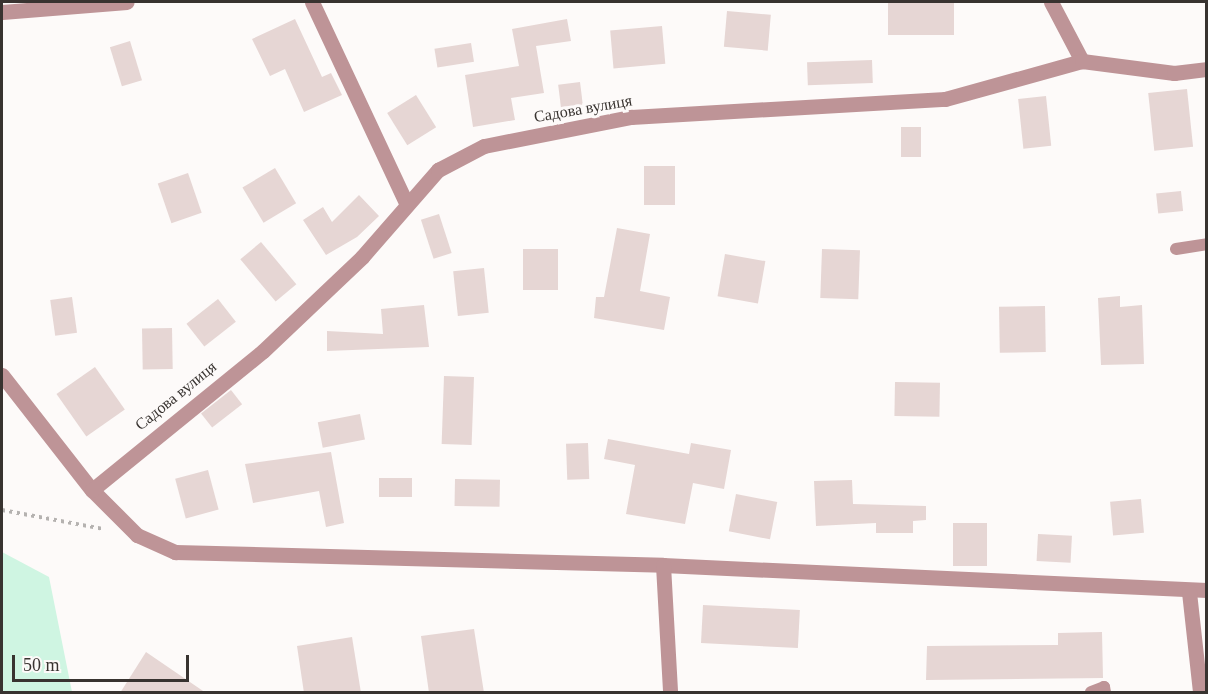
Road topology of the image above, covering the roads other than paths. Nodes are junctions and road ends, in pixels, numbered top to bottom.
1 (127, 2) edge
2 (312, 2) edge
3 (1051, 2) edge
4 (2, 12) edge
5 (1082, 61) junction
6 (1206, 69) edge
7 (406, 203) junction
8 (1206, 244) edge
9 (1176, 249) dead end
10 (2, 375) edge
11 (92, 490) junction
12 (663, 565) junction
13 (1206, 590) edge
14 (1189, 592) junction
15 (670, 693) edge
16 (1091, 693) edge
17 (1105, 693) edge
18 (1200, 693) edge

1 - 4 street
2 - 7 street
3 - 5 street
5 - 6 street, Садова вулиця
5 - 7 street, Садова вулиця
7 - 11 street, Садова вулиця
8 - 9 lane
10 - 11 street
11 - 12 street
12 - 14 street
12 - 15 street
13 - 14 street
14 - 18 street
16 - 17 lane

